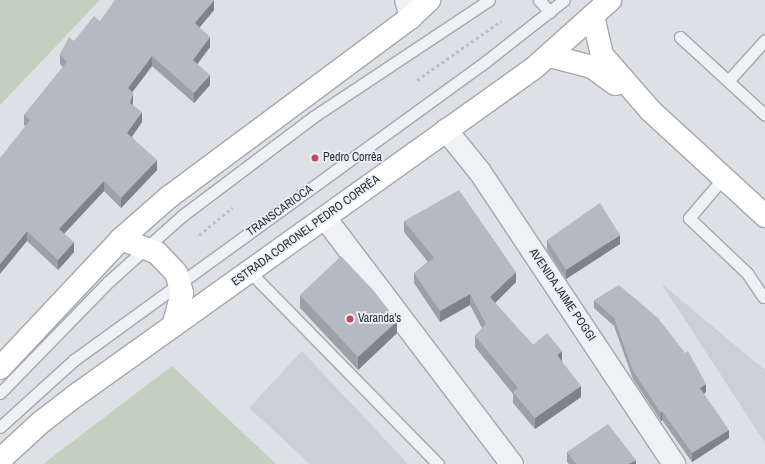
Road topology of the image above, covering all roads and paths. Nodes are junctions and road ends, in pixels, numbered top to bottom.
1 (429, 0) edge
2 (489, 0) edge
3 (539, 0) edge
4 (564, 0) edge
5 (610, 0) edge
6 (408, 9) edge
7 (550, 12) junction
8 (593, 16) junction
9 (500, 20) dead end
10 (680, 37) dead end
11 (765, 40) edge
12 (550, 56) junction
13 (417, 80) dead end
14 (728, 81) junction
15 (651, 111) junction
16 (765, 115) edge
17 (446, 130) junction
18 (724, 178) junction
19 (232, 208) dead end
20 (765, 216) edge
21 (325, 218) junction
22 (199, 235) dead end
23 (121, 239) junction
24 (146, 246) junction
25 (250, 272) junction
26 (181, 282) junction
27 (763, 298) dead end
28 (173, 326) junction
29 (0, 368) edge
30 (0, 393) edge
31 (0, 427) edge
32 (0, 460) edge
33 (438, 464) edge
34 (512, 464) edge
35 (674, 464) edge

1 - 6 main road
2 - 24 lane
3 - 7 lane
4 - 7 lane, TRANSCARIOCA
5 - 8 main road, ESTRADA CORONEL PEDRO CORRÊA
6 - 23 main road
7 - 26 lane, TRANSCARIOCA
8 - 12 main road, ESTRADA CORONEL PEDRO CORRÊA
8 - 15 main road
9 - 13 path
10 - 14 lane
11 - 14 lane
12 - 15 main road
12 - 17 main road, ESTRADA CORONEL PEDRO CORRÊA
14 - 16 lane
15 - 18 main road
17 - 21 main road, ESTRADA CORONEL PEDRO CORRÊA
17 - 35 street, AVENIDA JAIME POGGI
18 - 20 main road
18 - 27 lane
19 - 22 path
21 - 25 main road, ESTRADA CORONEL PEDRO CORRÊA
21 - 34 street
23 - 24 main road
23 - 29 main road
24 - 26 main road
24 - 30 lane
25 - 28 main road, ESTRADA CORONEL PEDRO CORRÊA
25 - 33 lane
26 - 28 main road
26 - 31 lane, TRANSCARIOCA
28 - 32 main road, ESTRADA CORONEL PEDRO CORRÊA

